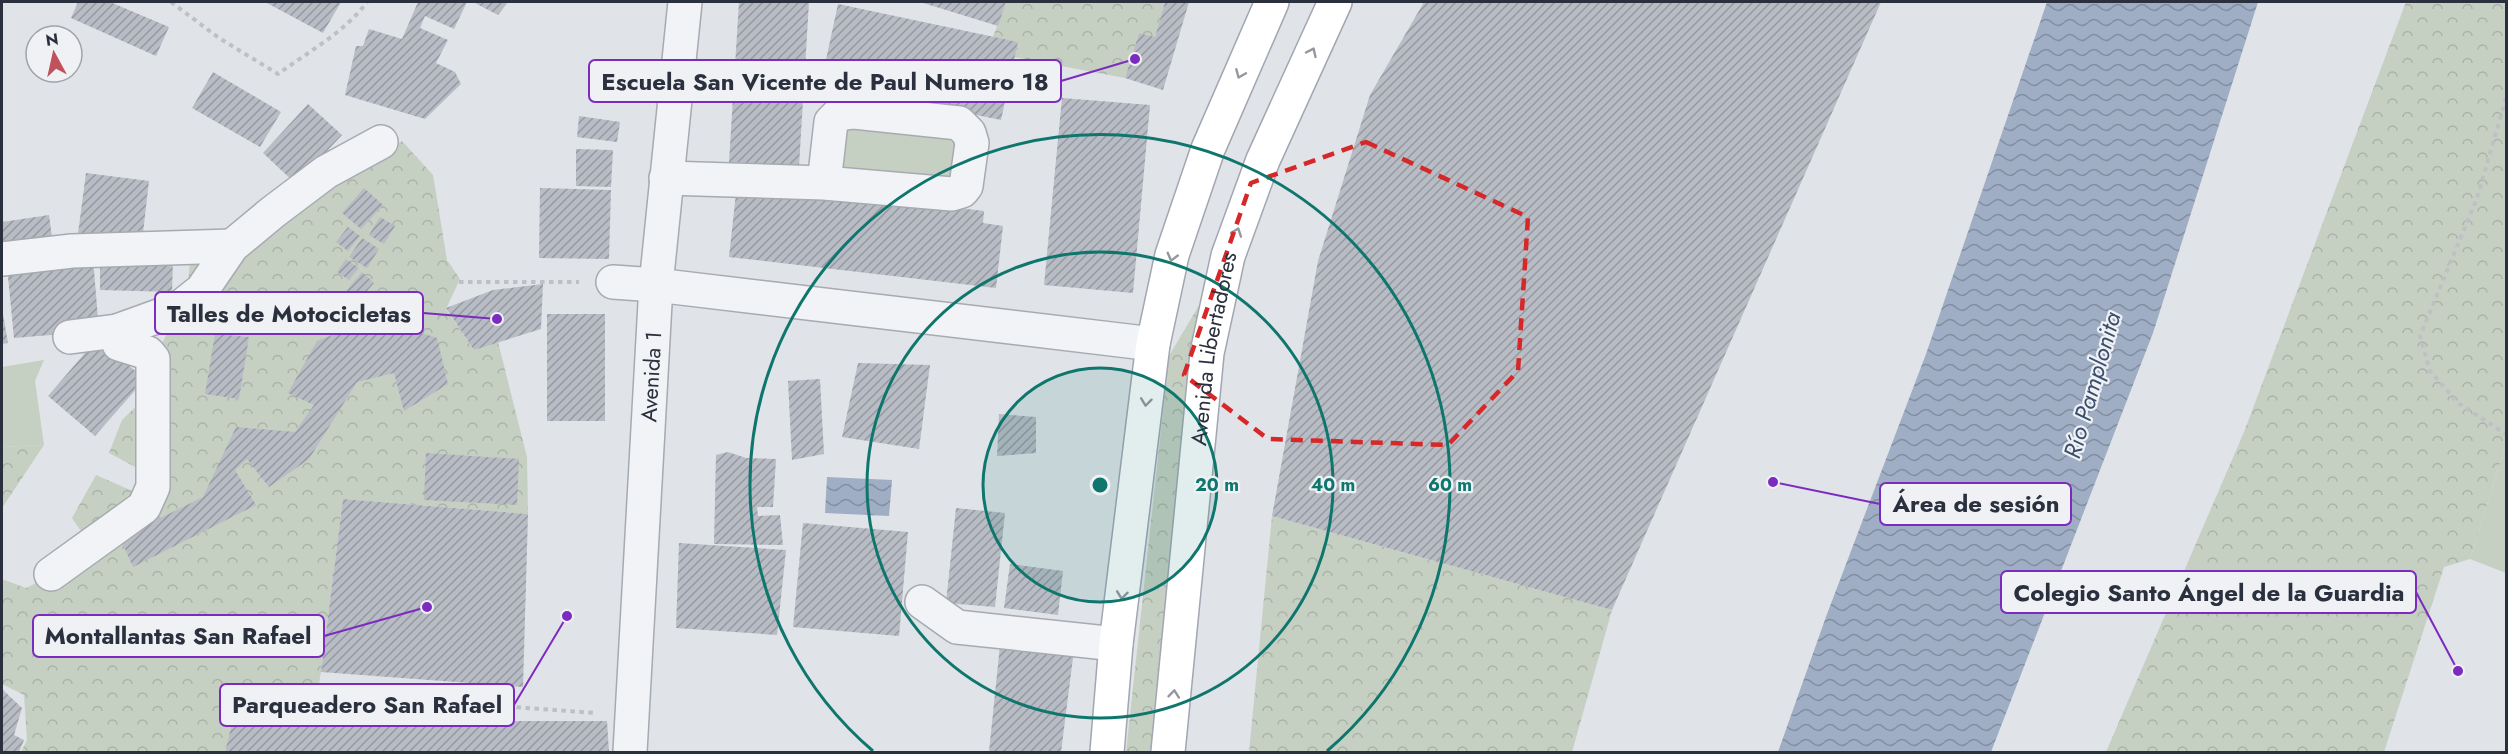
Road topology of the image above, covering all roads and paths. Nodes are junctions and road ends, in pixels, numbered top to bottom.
1 (171, 2) edge
2 (367, 2) edge
3 (685, 2) edge
4 (1272, 2) edge
5 (1335, 2) edge
6 (2506, 98) edge
7 (381, 142) dead end
8 (666, 178) junction
9 (824, 183) dead end
10 (232, 246) junction
11 (2, 259) edge
12 (459, 282) dead end
13 (613, 282) joint
14 (656, 285) junction
15 (117, 331) junction
16 (70, 337) dead end
17 (1153, 344) junction
18 (2506, 434) edge
19 (51, 574) dead end
20 (922, 602) dead end
21 (1116, 644) junction
22 (338, 694) dead end
23 (632, 716) junction
24 (630, 753) edge
25 (1107, 753) edge
26 (1168, 753) edge

1 - 2 path
3 - 8 street, Avenida 1
4 -> 17 main road
26 -> 5 main road, Avenida Libertadores
6 - 18 path
7 - 10 street
8 - 9 street
8 - 14 street, Avenida 1
10 - 11 street
10 - 15 street
12 - 13 path
13 - 14 street
14 - 17 street
14 - 23 street, Avenida 1
15 - 16 street
15 - 19 street
17 -> 21 main road
20 - 21 street
21 - 25 main road
22 - 23 path
23 - 24 street, Avenida 1

